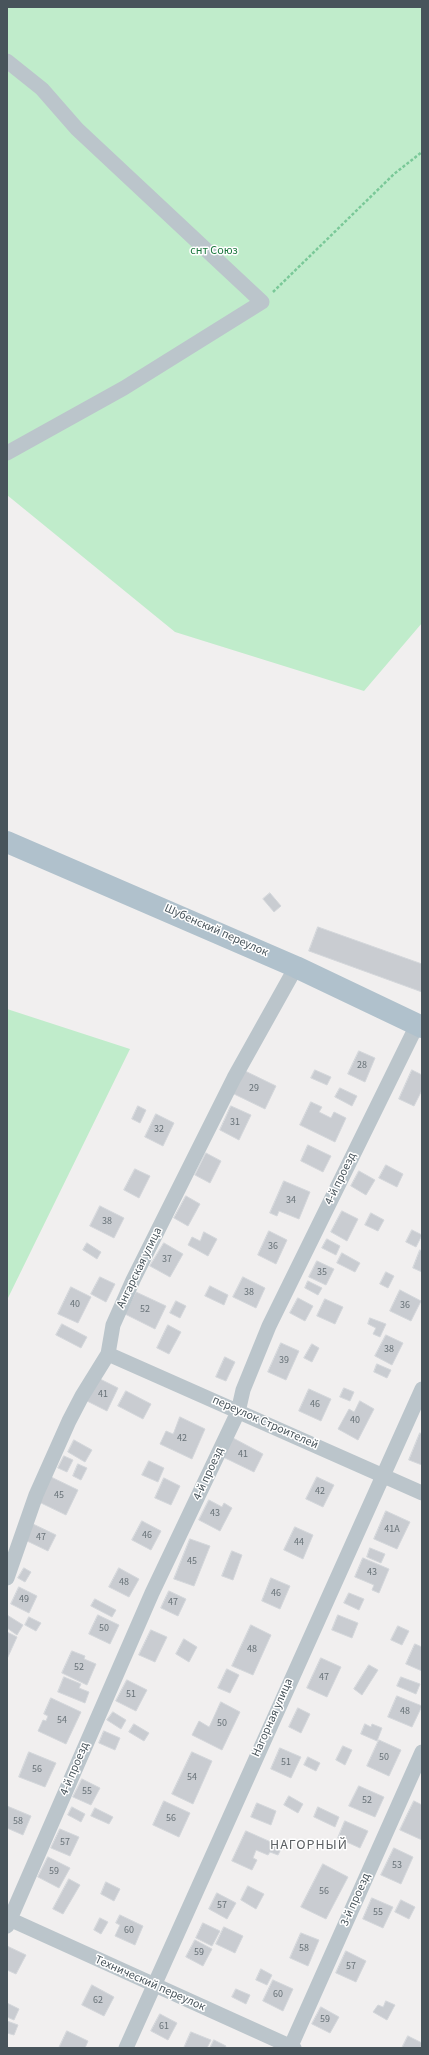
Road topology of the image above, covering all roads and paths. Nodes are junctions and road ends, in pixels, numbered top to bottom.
1 (7, 61) edge
2 (422, 152) edge
3 (262, 302) junction
4 (7, 453) edge
5 (7, 842) edge
6 (296, 967) junction
7 (420, 1026) edge
8 (108, 1354) junction
9 (422, 1389) edge
10 (238, 1412) junction
11 (382, 1474) junction
12 (422, 1493) edge
13 (7, 1578) edge
14 (422, 1752) edge
15 (8, 1921) edge
16 (154, 1986) junction
17 (126, 2048) edge
18 (292, 2048) edge

1 - 3 street
2 - 3 path
3 - 4 street
5 - 6 main road, Шубенский переулок
6 - 7 main road, Шубенский переулок
6 - 8 street, Ангарская улица
7 - 10 street, 4-й проезд
8 - 10 street, переулок Строителей
8 - 13 street, Ангарская улица
9 - 11 street, Нагорная улица
10 - 11 street, переулок Строителей
10 - 15 street, 4-й проезд
11 - 12 street, переулок Строителей
11 - 16 street, Нагорная улица
14 - 18 street, 3-й проезд
15 - 16 street, Технический переулок
16 - 17 street, Нагорная улица
16 - 18 street, Технический переулок

